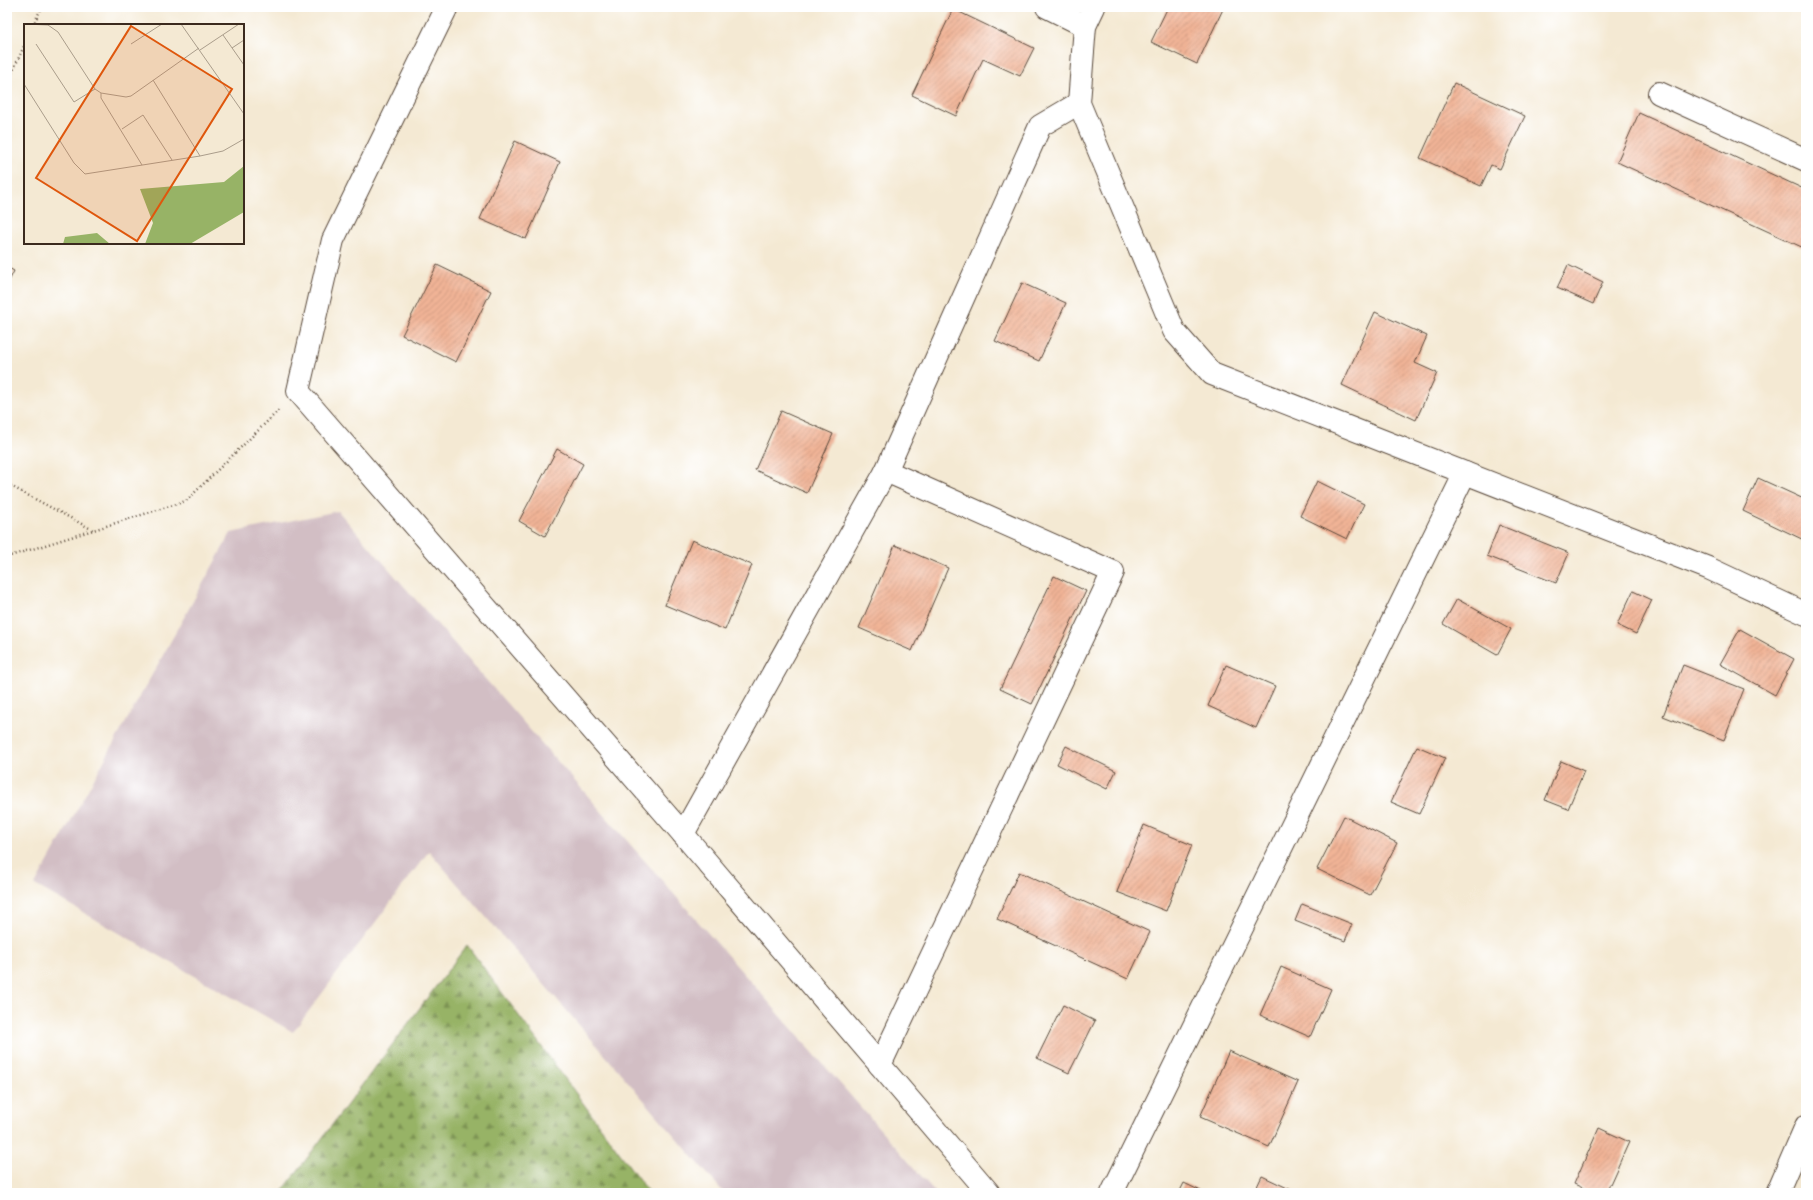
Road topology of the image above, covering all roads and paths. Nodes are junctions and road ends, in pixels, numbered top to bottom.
1 (42, 7) edge
2 (447, 7) edge
3 (1047, 7) edge
4 (1094, 7) edge
5 (34, 24) edge
6 (1085, 26) junction
7 (24, 46) edge
8 (7, 84) edge
9 (1659, 94) dead end
10 (1080, 103) junction
11 (1806, 160) edge
12 (298, 391) junction
13 (886, 471) junction
14 (1465, 473) junction
15 (7, 484) edge
16 (93, 530) junction
17 (7, 557) edge
18 (1806, 614) edge
19 (683, 834) junction
20 (880, 1065) junction
21 (1806, 1126) edge
22 (989, 1193) edge
23 (1112, 1193) edge
24 (1777, 1193) edge

1 - 5 path
2 - 12 street
3 - 6 street
4 - 6 street
6 - 10 street
7 - 8 path
9 - 11 street
10 - 13 street
10 - 14 street
12 - 16 path
12 - 19 street
13 - 19 street
13 - 20 street
14 - 18 street
14 - 23 street
15 - 16 path
16 - 17 path
19 - 20 street
20 - 22 street
21 - 24 street

